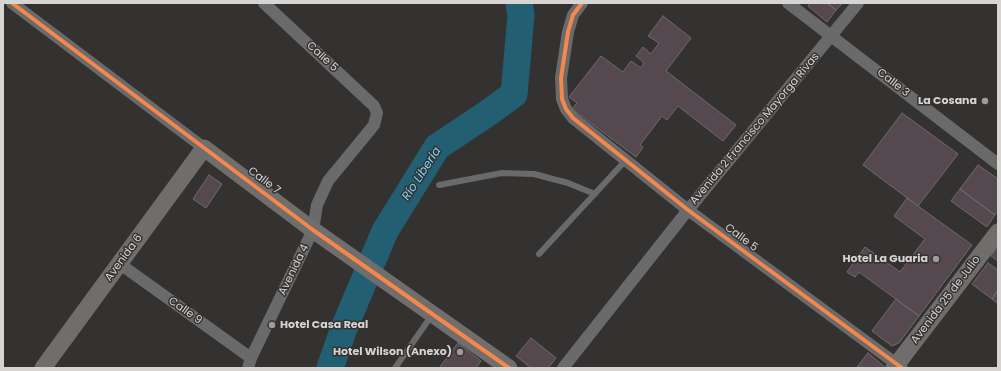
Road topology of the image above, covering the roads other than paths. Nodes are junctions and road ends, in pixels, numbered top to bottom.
1 (12, 3) edge
2 (264, 3) edge
3 (582, 3) edge
4 (788, 3) edge
5 (858, 3) edge
6 (832, 36) junction
7 (377, 113) joint
8 (204, 148) junction
9 (626, 160) junction
10 (998, 164) edge
11 (439, 185) dead end
12 (595, 194) junction
13 (688, 210) junction
14 (313, 230) junction
15 (998, 232) edge
16 (539, 254) dead end
17 (120, 264) junction
18 (433, 314) junction
19 (250, 363) edge
20 (898, 367) edge
21 (43, 368) edge
22 (396, 368) edge
23 (509, 368) edge
24 (563, 368) edge

1 - 8 street, Calle 7
2 - 7 street, Calle 5
3 - 9 street, Calle 5
4 - 6 street, Calle 3
5 - 6 street, Avenida 2 Francisco Mayorga Rivas
6 - 10 street, Calle 3
6 - 13 street, Avenida 2 Francisco Mayorga Rivas
7 - 14 street, Avenida 4
8 - 14 street, Calle 7
8 - 17 street, Avenida 6
9 - 12 lane
9 - 13 street, Calle 5
11 - 12 lane
12 - 16 lane
13 - 20 street, Calle 5
13 - 24 street, Avenida 2 Francisco Mayorga Rivas
14 - 18 street, Calle 7
14 - 19 street, Avenida 4
15 - 20 street, Avenida 25 de Julio
17 - 19 street, Calle 9
17 - 21 street, Avenida 6
18 - 22 lane
18 - 23 street, Calle 7

